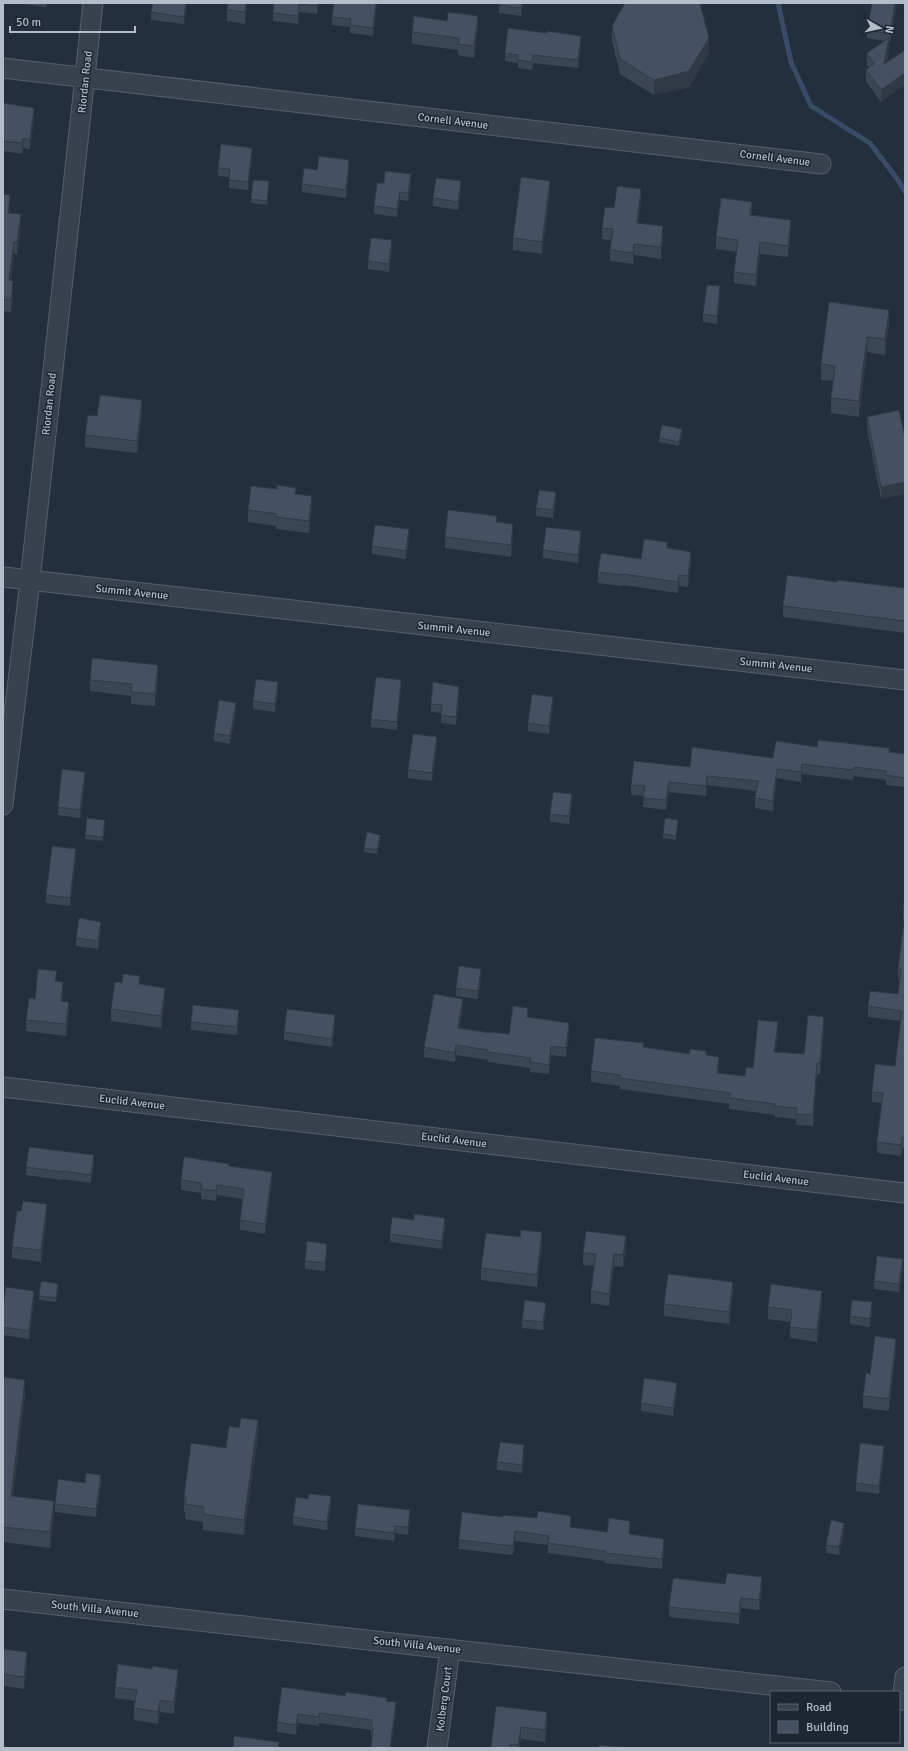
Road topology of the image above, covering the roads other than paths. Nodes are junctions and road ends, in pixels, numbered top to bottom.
1 (93, 3) edge
2 (3, 68) edge
3 (86, 78) junction
4 (821, 164) dead end
5 (3, 577) edge
6 (30, 581) junction
7 (905, 680) edge
8 (3, 805) edge
9 (3, 1087) edge
10 (905, 1193) edge
11 (3, 1599) edge
12 (450, 1649) junction
13 (905, 1676) edge
14 (822, 1691) edge
15 (902, 1700) edge
16 (437, 1748) edge

1 - 3 street, Riordan Road
2 - 3 street, Cornell Avenue
3 - 4 street, Cornell Avenue
3 - 6 street, Riordan Road
5 - 6 street, Summit Avenue
6 - 7 street, Summit Avenue
6 - 8 street, Riordan Road
9 - 10 street, Euclid Avenue
11 - 12 street, South Villa Avenue
12 - 14 street, South Villa Avenue
12 - 16 street, Kolberg Court
13 - 15 street

